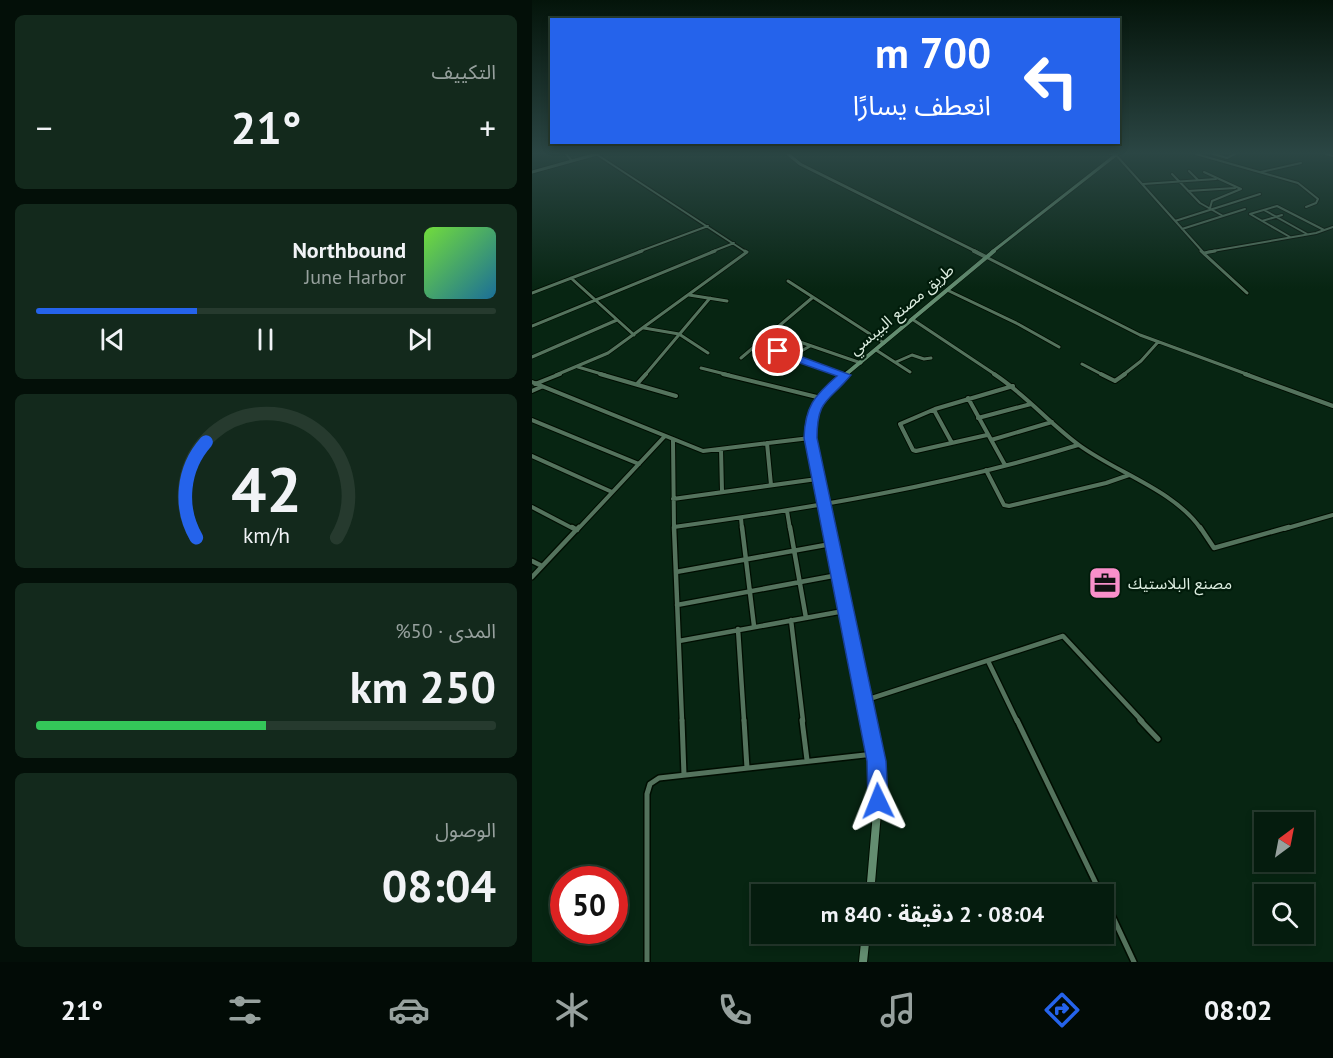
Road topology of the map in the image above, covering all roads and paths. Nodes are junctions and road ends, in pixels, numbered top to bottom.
1 (666, 199) edge
2 (870, 199) edge
3 (1059, 199) edge
4 (1155, 199) edge
5 (1196, 199) edge
6 (1218, 199) edge
7 (1244, 199) edge
8 (1317, 199) edge
9 (1306, 207) dead end
10 (1245, 208) dead end
11 (1211, 209) junction
12 (1263, 210) junction
13 (1282, 215) dead end
14 (1224, 216) junction
15 (1276, 217) junction
16 (1175, 221) junction
17 (1261, 221) junction
18 (708, 226) junction
19 (1333, 227) edge
20 (1182, 229) junction
21 (1324, 230) junction
22 (1307, 234) junction
23 (1290, 237) junction
24 (734, 243) junction
25 (1203, 253) junction
26 (986, 257) junction
27 (571, 278) junction
28 (788, 281) dead end
29 (947, 290) junction
30 (1247, 292) dead end
31 (532, 293) edge
32 (688, 295) junction
33 (710, 298) junction
34 (812, 298) junction
35 (595, 300) junction
36 (727, 301) dead end
37 (912, 319) junction
38 (617, 320) junction
39 (532, 326) edge
40 (644, 328) junction
41 (772, 332) junction
42 (679, 334) junction
43 (634, 335) junction
44 (1158, 342) junction
45 (760, 343) junction
46 (884, 343) junction
47 (811, 346) junction
48 (1059, 347) dead end
49 (876, 350) junction
50 (782, 352) junction
51 (708, 353) dead end
52 (793, 356) junction
53 (532, 357) edge
54 (741, 358) dead end
55 (931, 358) dead end
56 (896, 362) junction
57 (861, 363) junction
58 (1082, 364) dead end
59 (577, 366) junction
60 (701, 368) dead end
61 (766, 368) dead end
62 (910, 372) dead end
63 (846, 375) junction
64 (534, 383) edge
65 (637, 384) junction
66 (1013, 386) junction
67 (542, 387) junction
68 (532, 391) edge
69 (676, 396) dead end
70 (821, 398) junction
71 (968, 398) junction
72 (1031, 404) junction
73 (1333, 406) edge
74 (934, 410) junction
75 (978, 418) junction
76 (532, 420) edge
77 (1052, 422) junction
78 (987, 435) junction
79 (664, 437) junction
80 (810, 438) junction
81 (673, 440) junction
82 (991, 440) junction
83 (767, 443) junction
84 (952, 443) junction
85 (1079, 445) junction
86 (721, 449) junction
87 (532, 456) edge
88 (639, 464) junction
89 (1005, 465) junction
90 (986, 470) junction
91 (1130, 475) junction
92 (818, 479) junction
93 (771, 485) junction
94 (612, 492) junction
95 (722, 492) junction
96 (673, 499) junction
97 (823, 505) junction
98 (532, 507) edge
99 (787, 511) junction
100 (1333, 515) edge
101 (741, 518) junction
102 (674, 527) junction
103 (577, 530) junction
104 (831, 544) junction
105 (794, 551) junction
106 (746, 560) junction
107 (532, 561) edge
108 (542, 566) junction
109 (676, 572) junction
110 (838, 575) junction
111 (532, 577) edge
112 (799, 583) junction
113 (750, 591) junction
114 (677, 605) junction
115 (844, 611) junction
116 (806, 618) junction
117 (792, 620) junction
118 (754, 626) junction
119 (738, 629) junction
120 (679, 640) junction
121 (988, 661) junction
122 (863, 701) junction
123 (1158, 739) dead end
124 (874, 754) junction
125 (807, 760) junction
126 (747, 768) junction
127 (684, 775) junction
128 (871, 884) edge
129 (1097, 884) edge
130 (1114, 919) edge
131 (864, 944) edge
132 (647, 962) edge
133 (862, 962) edge
134 (1134, 962) edge

1 - 18 street
2 - 26 street
3 - 26 main road, طريق مصنع البيبسي
4 - 16 street
5 - 11 street
6 - 11 street
7 - 11 street
8 - 9 street
10 - 14 street
11 - 14 street
11 - 16 street
12 - 15 street
12 - 17 street
12 - 21 street
13 - 15 street
14 - 20 street
15 - 17 street
15 - 22 street
16 - 20 street
17 - 23 street
18 - 24 street
18 - 27 street
19 - 21 street
20 - 25 street
21 - 22 street
22 - 23 street
23 - 25 street
24 - 32 street
24 - 35 street
25 - 30 street
26 - 29 main road, طريق مصنع البيبسي
26 - 44 street
27 - 31 street
27 - 35 street
28 - 34 street
29 - 37 main road, طريق مصنع البيبسي
29 - 48 street
32 - 33 street
32 - 40 street
33 - 36 street
33 - 42 street
34 - 41 street
34 - 46 street
35 - 38 street
35 - 39 street
37 - 46 main road, طريق مصنع البيبسي
37 - 66 street
38 - 43 street
38 - 53 street
40 - 42 street
40 - 43 street
41 - 45 street
41 - 47 street
42 - 51 street
42 - 65 street
43 - 59 street
44 - 58 street
44 - 73 street
45 - 50 street
45 - 54 street
46 - 49 main road, طريق مصنع البيبسي
47 - 52 street
47 - 57 street
49 - 56 street
49 - 57 main road, طريق مصنع البيبسي
50 - 52 street
50 - 61 street
52 - 63 street
55 - 56 street
56 - 62 street
57 - 63 main road, طريق مصنع البيبسي
59 - 64 street
59 - 65 street
60 - 70 street
63 - 70 main road, طريق مصنع البيبسي
64 - 67 street
65 - 69 street
66 - 71 street
66 - 72 street
67 - 68 street
67 - 79 street
70 - 80 main road, طريق مصنع البيبسي
71 - 74 street
71 - 75 street
72 - 75 street
72 - 77 street
74 - 84 street
74 - 84 street
75 - 78 street
76 - 88 street
77 - 82 street
77 - 85 street
78 - 82 street
78 - 84 street
79 - 81 street
79 - 88 street
80 - 83 street
80 - 92 main road, طريق مصنع البيبسي
81 - 86 street
81 - 96 street
82 - 89 street
83 - 86 street
83 - 93 street
85 - 89 street
85 - 91 street
86 - 95 street
87 - 94 street
88 - 94 street
89 - 90 street
90 - 91 street
90 - 97 street
91 - 100 street
92 - 93 street
92 - 97 main road, طريق مصنع البيبسي
93 - 95 street
94 - 103 street
95 - 96 street
96 - 102 street
97 - 99 street
97 - 104 main road, طريق مصنع البيبسي
98 - 103 street
99 - 101 street
99 - 105 street
101 - 102 street
101 - 106 street
102 - 109 street
103 - 108 street
104 - 105 street
104 - 110 main road, طريق مصنع البيبسي
105 - 106 street
105 - 112 street
106 - 109 street
106 - 113 street
107 - 108 street
108 - 111 street
109 - 114 street
110 - 112 street
110 - 115 main road, طريق مصنع البيبسي
112 - 113 street
112 - 116 street
113 - 114 street
113 - 118 street
114 - 120 street
115 - 116 street
115 - 122 main road, طريق مصنع البيبسي
116 - 117 street
117 - 118 street
117 - 125 street
118 - 119 street
119 - 120 street
119 - 126 street
120 - 127 street
121 - 122 street
121 - 123 street
121 - 129 street
122 - 124 main road, طريق مصنع البيبسي
124 - 125 street
124 - 128 main road, طريق مصنع البيبسي
125 - 126 street
126 - 127 street
127 - 132 street
130 - 134 street
131 - 133 main road

